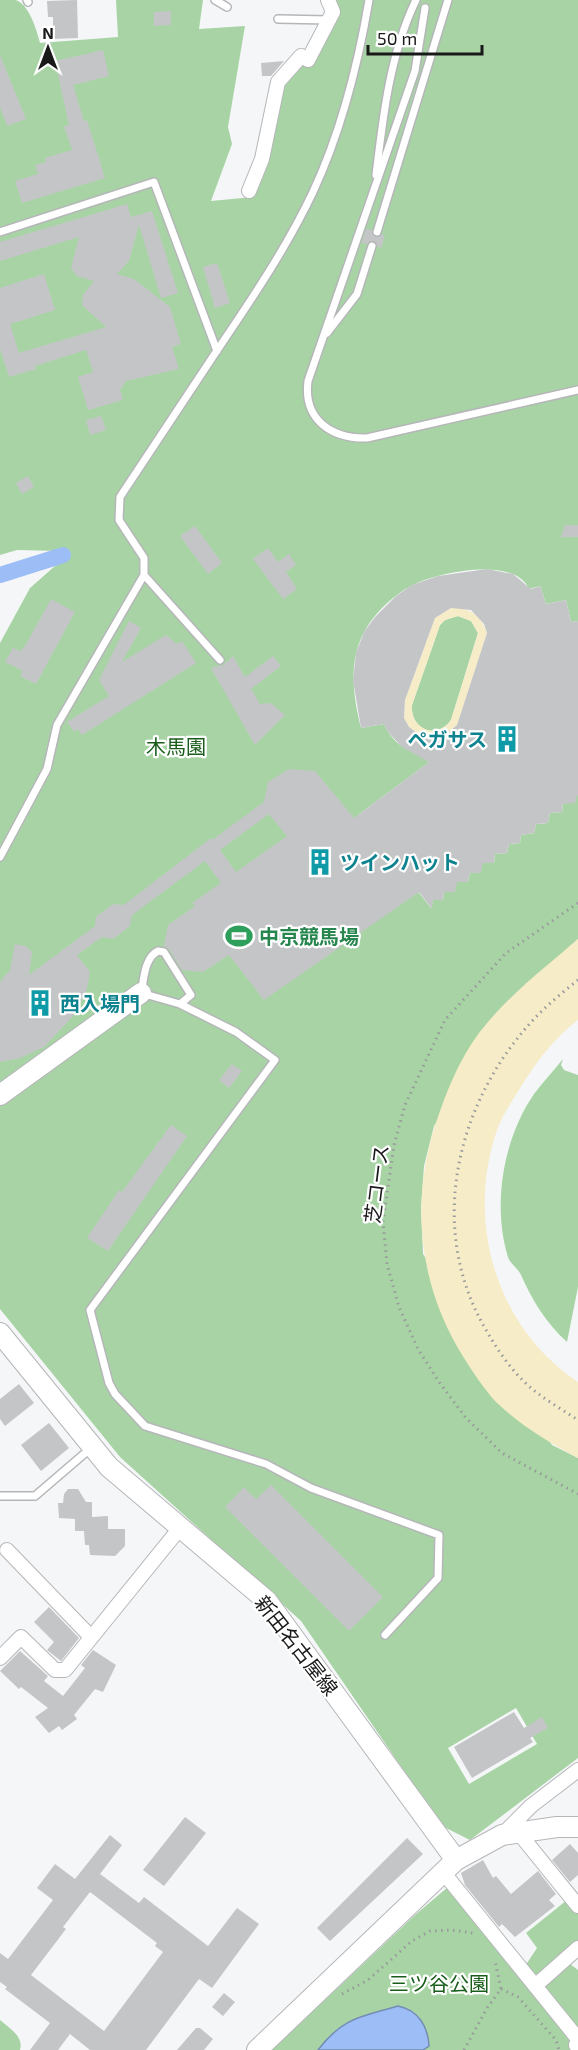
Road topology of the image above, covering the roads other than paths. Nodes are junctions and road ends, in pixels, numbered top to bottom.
1 (216, 0) edge
2 (328, 0) edge
3 (369, 0) edge
4 (416, 0) edge
5 (448, 0) edge
6 (227, 8) dead end
7 (425, 8) dead end
8 (278, 19) dead end
9 (329, 20) junction
10 (374, 190) junction
11 (249, 191) dead end
12 (0, 232) edge
13 (377, 232) dead end
14 (372, 246) dead end
15 (323, 338) junction
16 (217, 351) junction
17 (578, 390) edge
18 (144, 575) junction
19 (220, 660) dead end
20 (0, 857) edge
21 (141, 993) junction
22 (180, 1004) junction
23 (0, 1095) edge
24 (3, 1343) edge
25 (92, 1448) junction
26 (0, 1496) edge
27 (180, 1528) junction
28 (7, 1550) dead end
29 (385, 1635) dead end
30 (92, 1637) junction
31 (0, 1658) edge
32 (578, 1770) edge
33 (578, 1827) edge
34 (510, 1833) junction
35 (450, 1866) junction
36 (578, 1906) edge
37 (578, 1948) edge
38 (535, 1986) junction
39 (263, 2048) edge
40 (578, 2048) edge

1 - 6 lane
2 - 9 street
3 - 16 lane
4 - 10 lane
5 - 13 lane
7 - 10 lane
8 - 9 lane
9 - 11 street
10 - 15 lane
12 - 16 lane
14 - 15 lane
15 - 17 lane
16 - 18 lane
18 - 19 lane
18 - 20 lane
21 - 22 lane
21 - 22 lane
21 - 23 main road
22 - 29 lane
24 - 25 main road, 新田名古屋線
25 - 26 lane
25 - 27 main road, 新田名古屋線
27 - 30 street
27 - 35 main road, 新田名古屋線
28 - 30 street
30 - 31 street
32 - 34 street
33 - 34 main road
34 - 35 main road
34 - 36 street
35 - 38 street
35 - 39 main road
37 - 38 street
38 - 40 street

